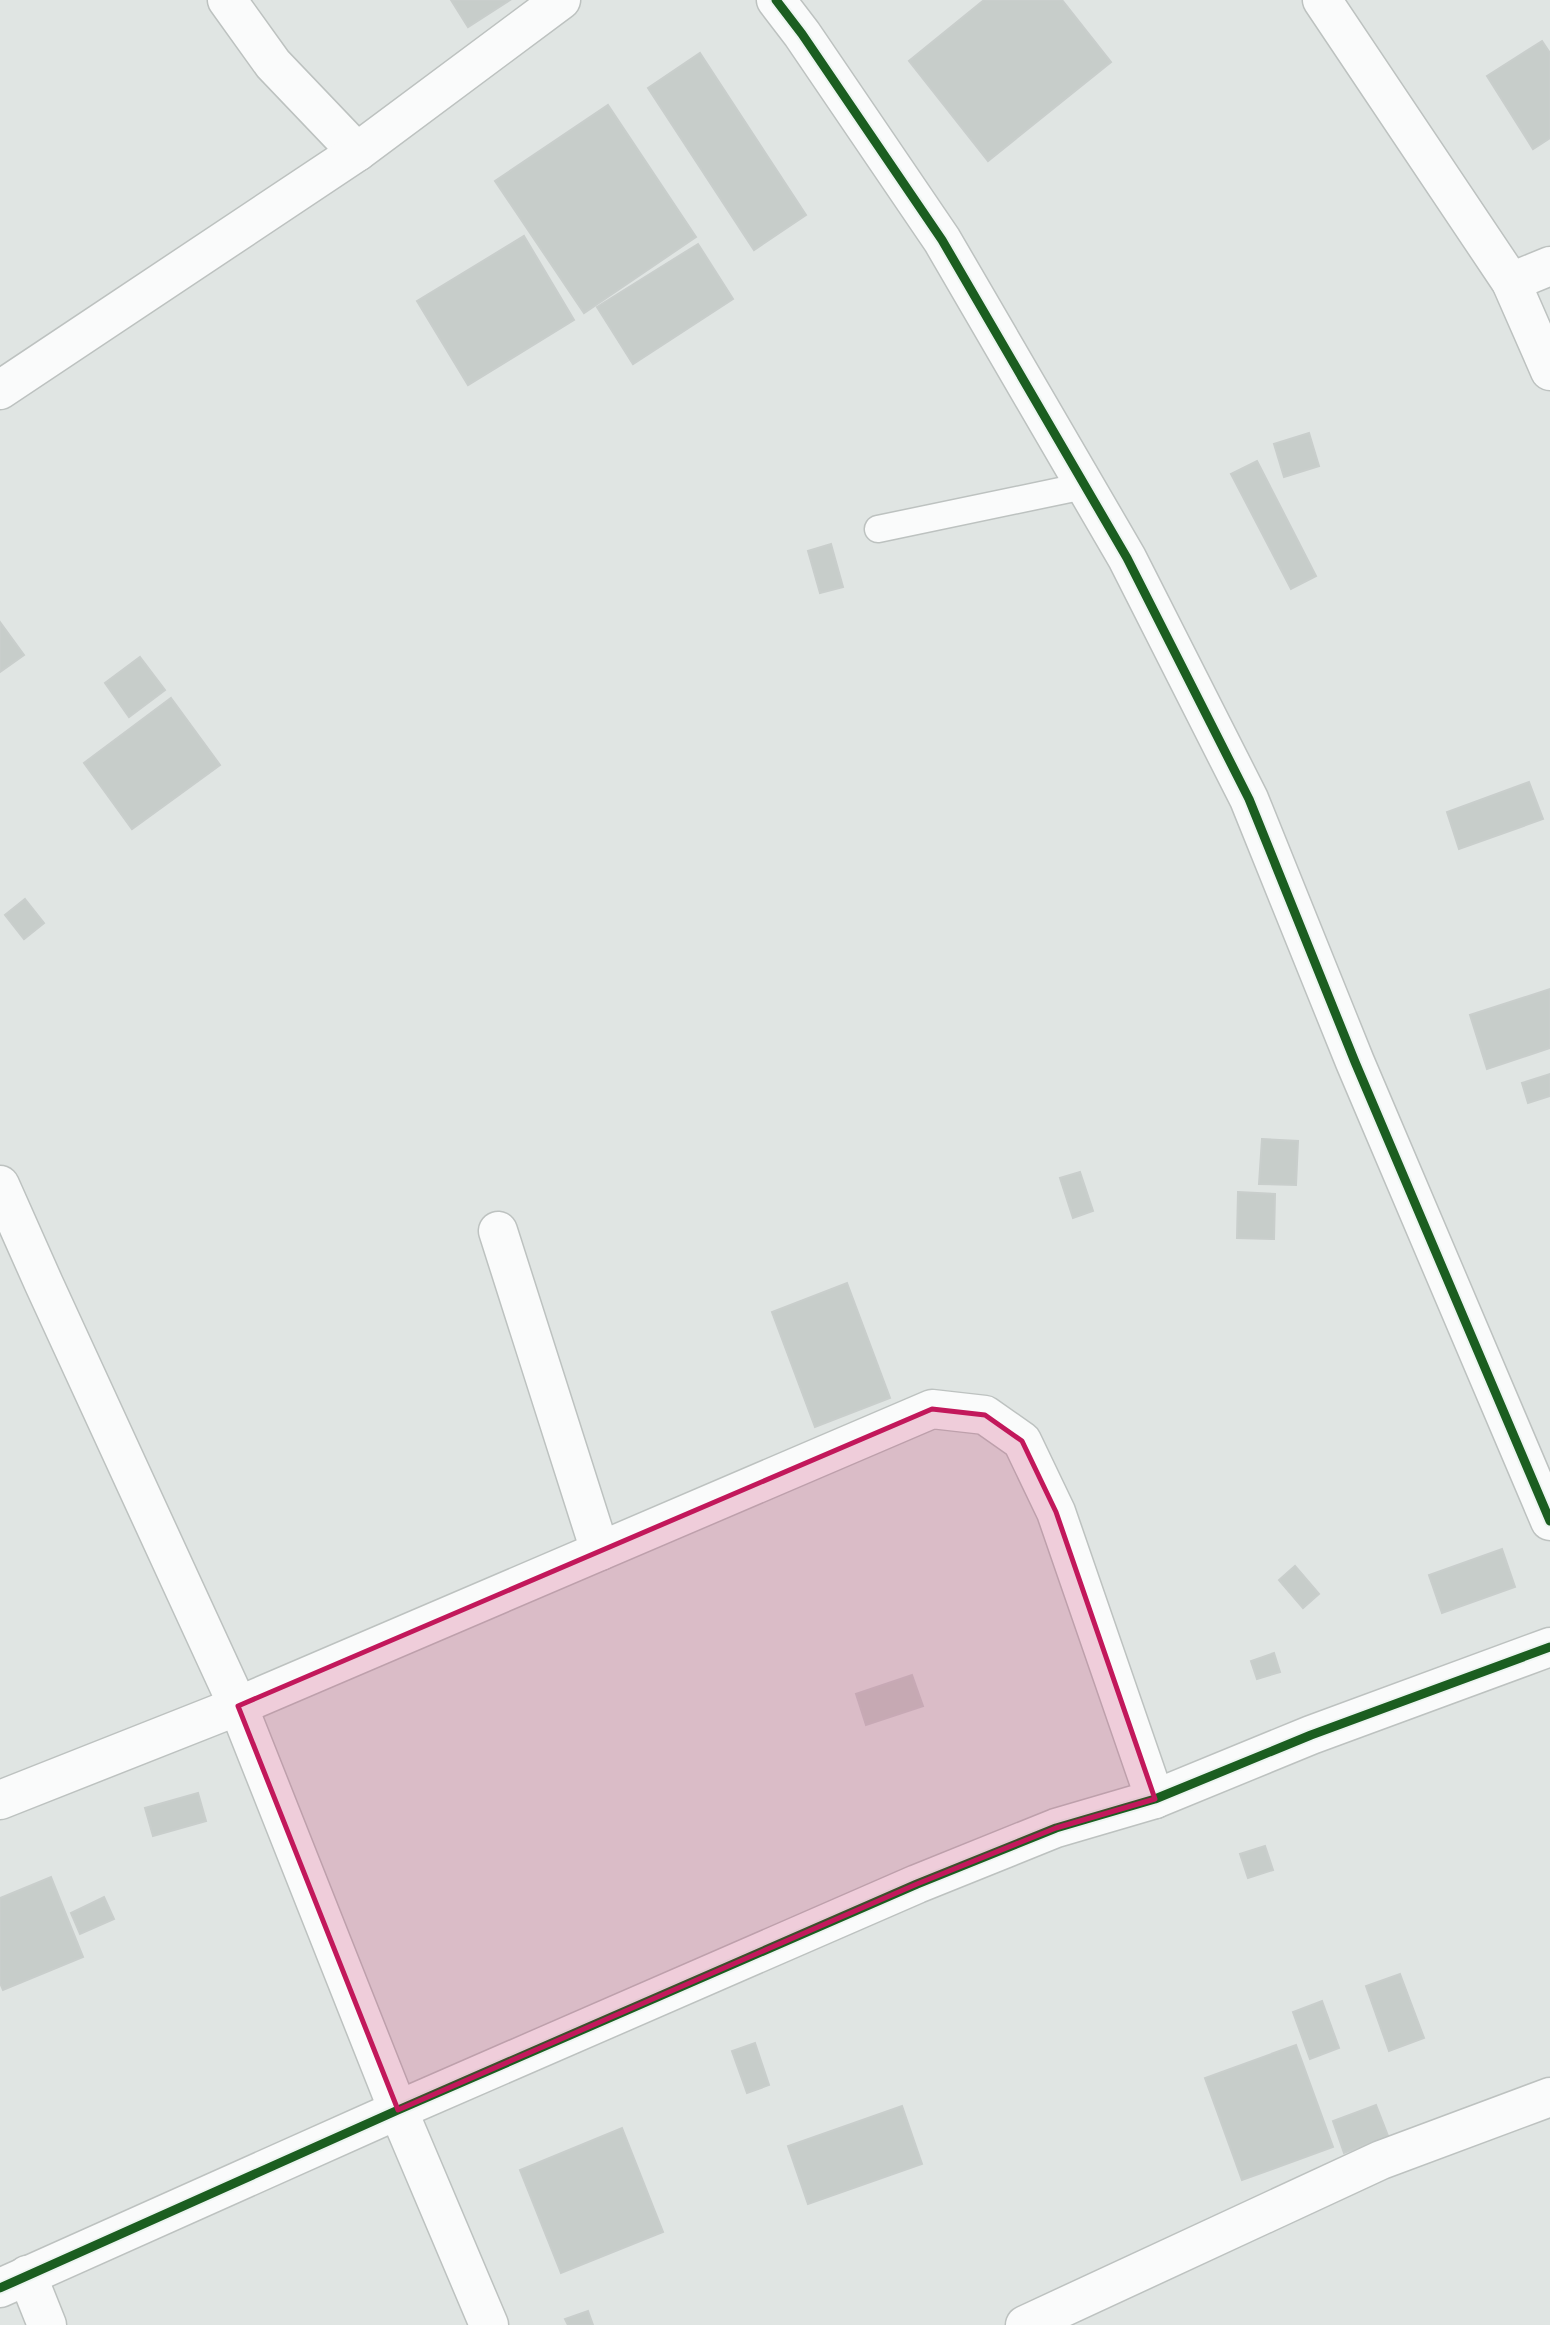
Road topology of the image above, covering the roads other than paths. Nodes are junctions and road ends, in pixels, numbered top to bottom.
1 (227, 0) edge
2 (561, 0) edge
3 (776, 0) edge
4 (1322, 0) edge
5 (356, 152) junction
6 (1550, 266) edge
7 (1511, 282) junction
8 (1550, 371) edge
9 (0, 390) edge
10 (1084, 485) junction
11 (878, 529) dead end
12 (0, 1185) edge
13 (498, 1231) dead end
14 (1550, 1521) edge
15 (600, 1551) junction
16 (1550, 1647) edge
17 (238, 1706) junction
18 (1155, 1799) junction
19 (0, 1800) edge
20 (1550, 2097) edge
21 (398, 2110) junction
22 (13, 2281) edge
23 (47, 2325) edge
24 (489, 2325) edge
25 (1025, 2325) edge

1 - 5 street
2 - 5 street
3 - 10 street
4 - 7 street
5 - 9 street
6 - 7 street
7 - 8 street
10 - 11 lane
10 - 14 street
12 - 17 street
13 - 15 street
15 - 17 street
15 - 18 street
16 - 18 street
17 - 19 street
17 - 21 street
18 - 21 street
20 - 25 street
21 - 22 street
21 - 24 street
22 - 23 street

